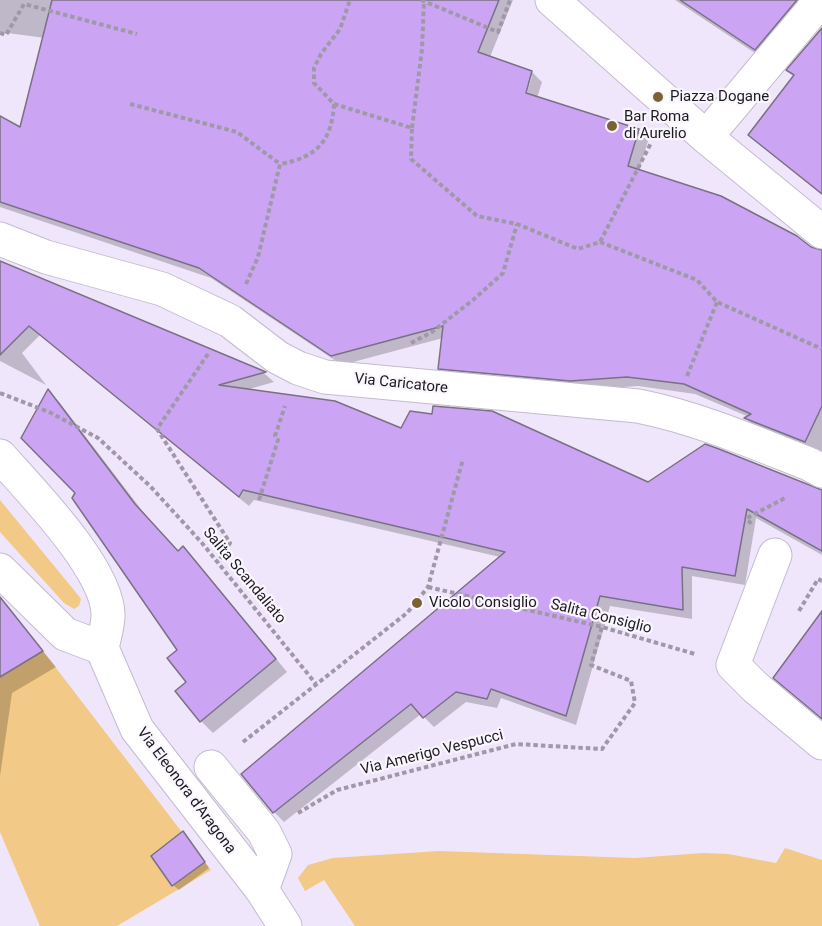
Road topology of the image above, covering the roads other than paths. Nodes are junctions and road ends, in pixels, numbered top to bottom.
1 (552, 0) edge
2 (820, 0) edge
3 (706, 137) junction
4 (822, 232) edge
5 (0, 239) edge
6 (0, 456) edge
7 (822, 471) edge
8 (775, 555) dead end
9 (0, 570) edge
10 (102, 648) junction
11 (822, 743) edge
12 (211, 767) road end
13 (262, 890) junction
14 (285, 926) edge

1 - 3 street
2 - 3 street
3 - 4 street
5 - 7 street, Via Caricatore
6 - 10 street
8 - 11 street
9 - 10 street
10 - 13 street, Via Eleonora d'Aragona
12 - 13 street
13 - 14 street, Via Eleonora d'Aragona

